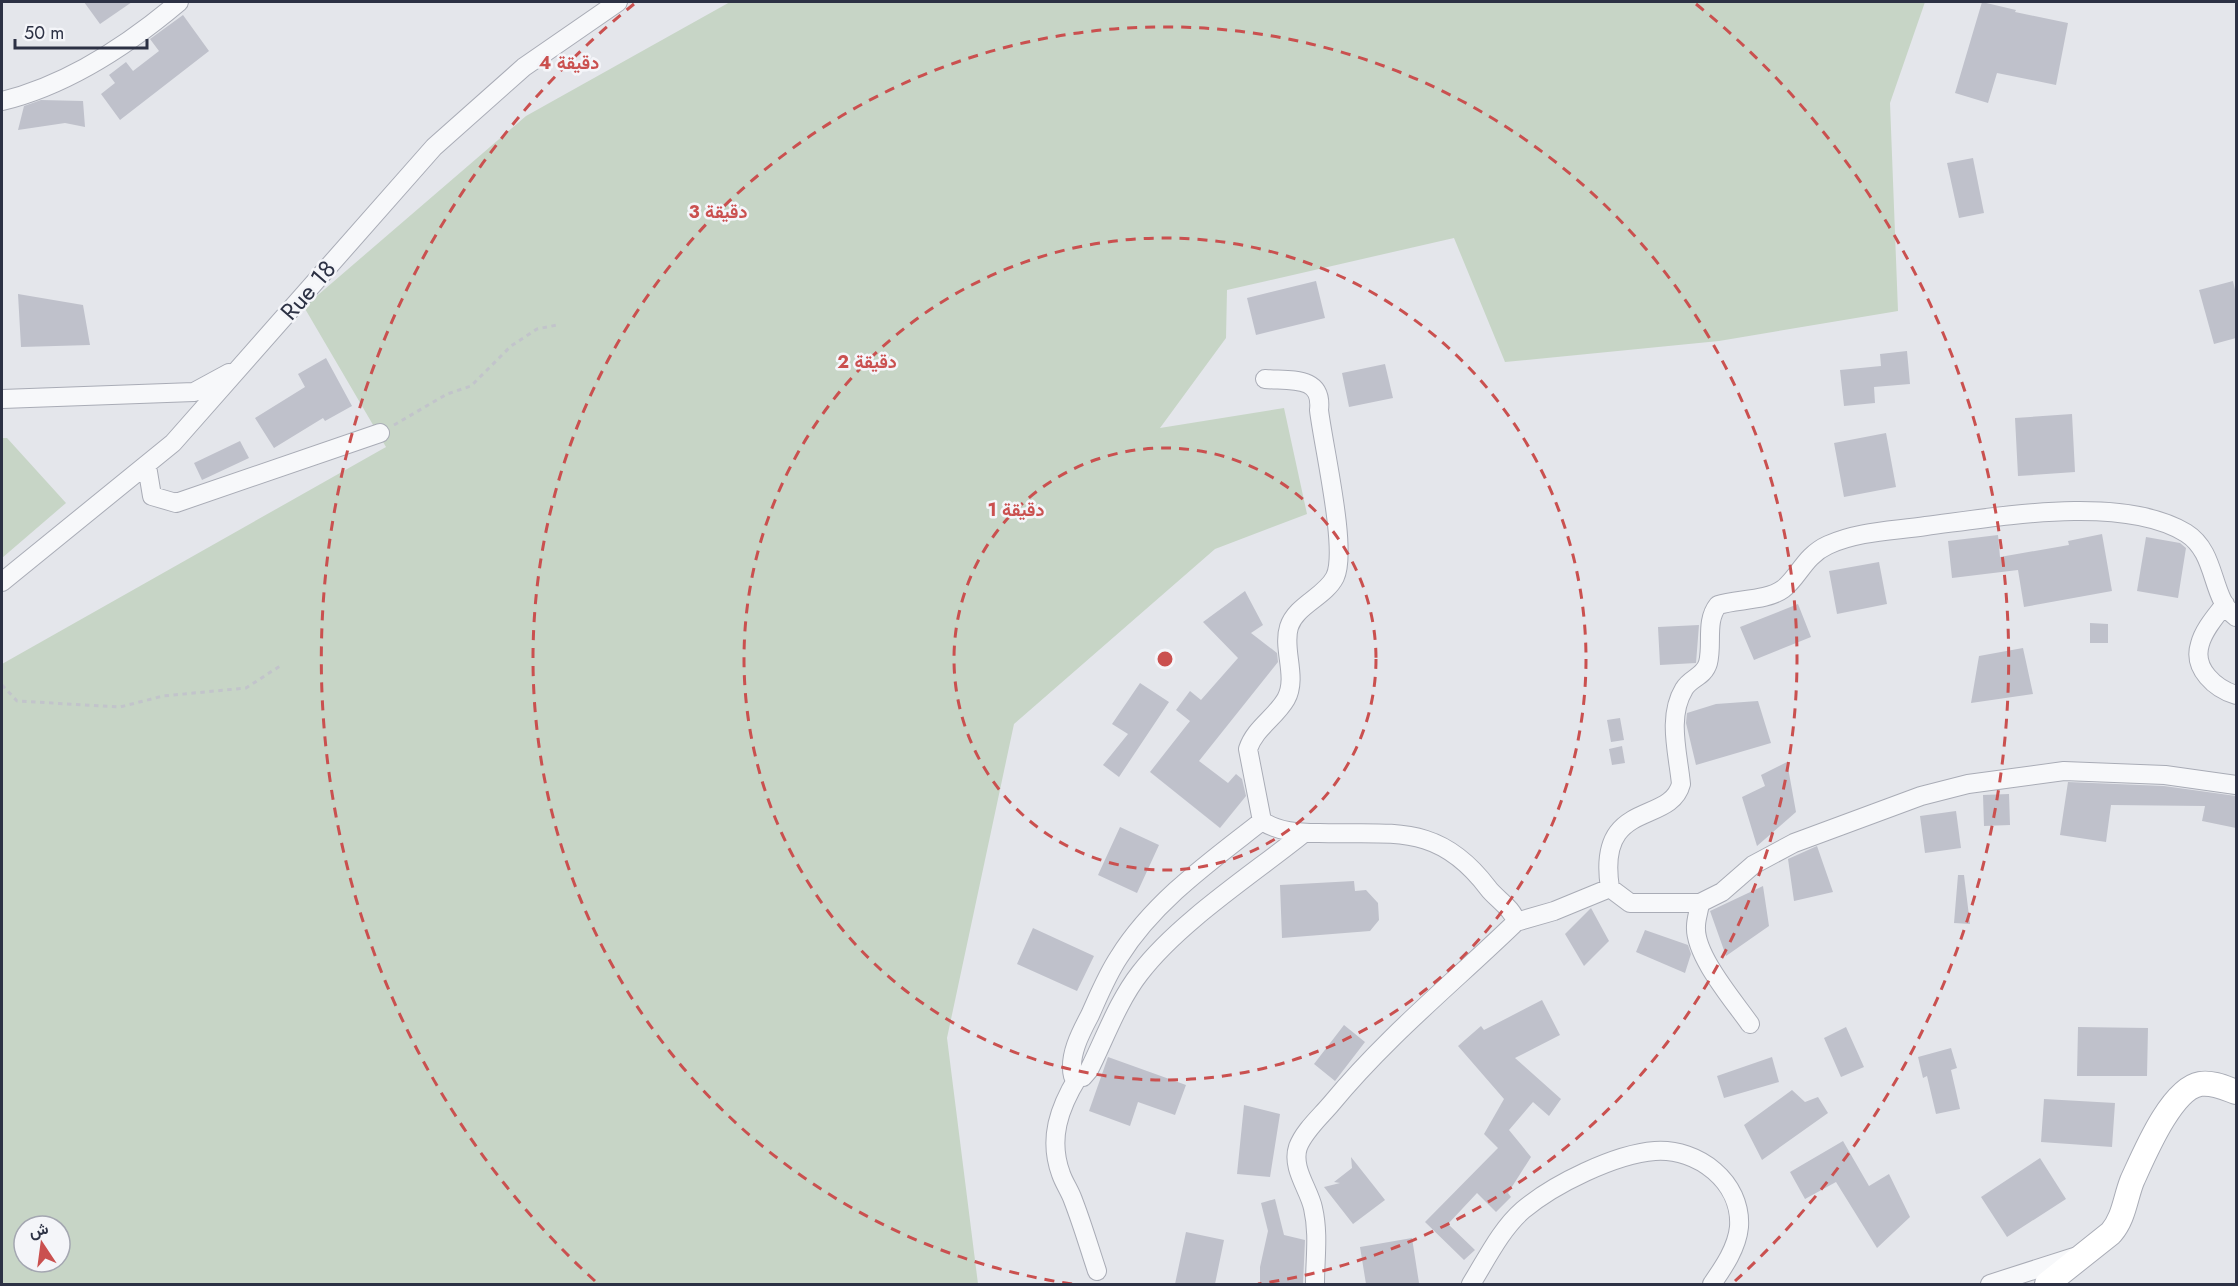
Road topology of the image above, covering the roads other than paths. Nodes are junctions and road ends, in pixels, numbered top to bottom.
1 (179, 2) edge
2 (618, 2) edge
3 (2, 100) edge
4 (240, 367) junction
5 (1265, 379) dead end
6 (2, 399) edge
7 (380, 433) road end
8 (147, 466) junction
9 (2, 582) edge
10 (2230, 610) edge
11 (2236, 695) edge
12 (2236, 785) edge
13 (1262, 821) junction
14 (1304, 833) junction
15 (1610, 888) junction
16 (1700, 903) junction
17 (1516, 922) junction
18 (1750, 1024) dead end
19 (1078, 1077) junction
20 (2236, 1092) edge
21 (2085, 1253) junction
22 (1097, 1271) dead end
23 (1315, 1284) edge
24 (1471, 1284) edge
25 (1712, 1284) edge
26 (1990, 1284) edge
27 (2047, 1284) edge

1 - 3 street
2 - 4 street, Rue 18
4 - 6 street
4 - 8 street, Rue 18
5 - 13 street
7 - 8 street
8 - 9 street, Rue 18
10 - 11 street
10 - 15 street
12 - 16 street
13 - 14 street
13 - 19 street
14 - 17 street
14 - 19 street
15 - 16 street
15 - 17 street
16 - 18 street
17 - 23 street
19 - 22 street
20 - 21 main road
21 - 26 street
21 - 27 main road
24 - 25 street

